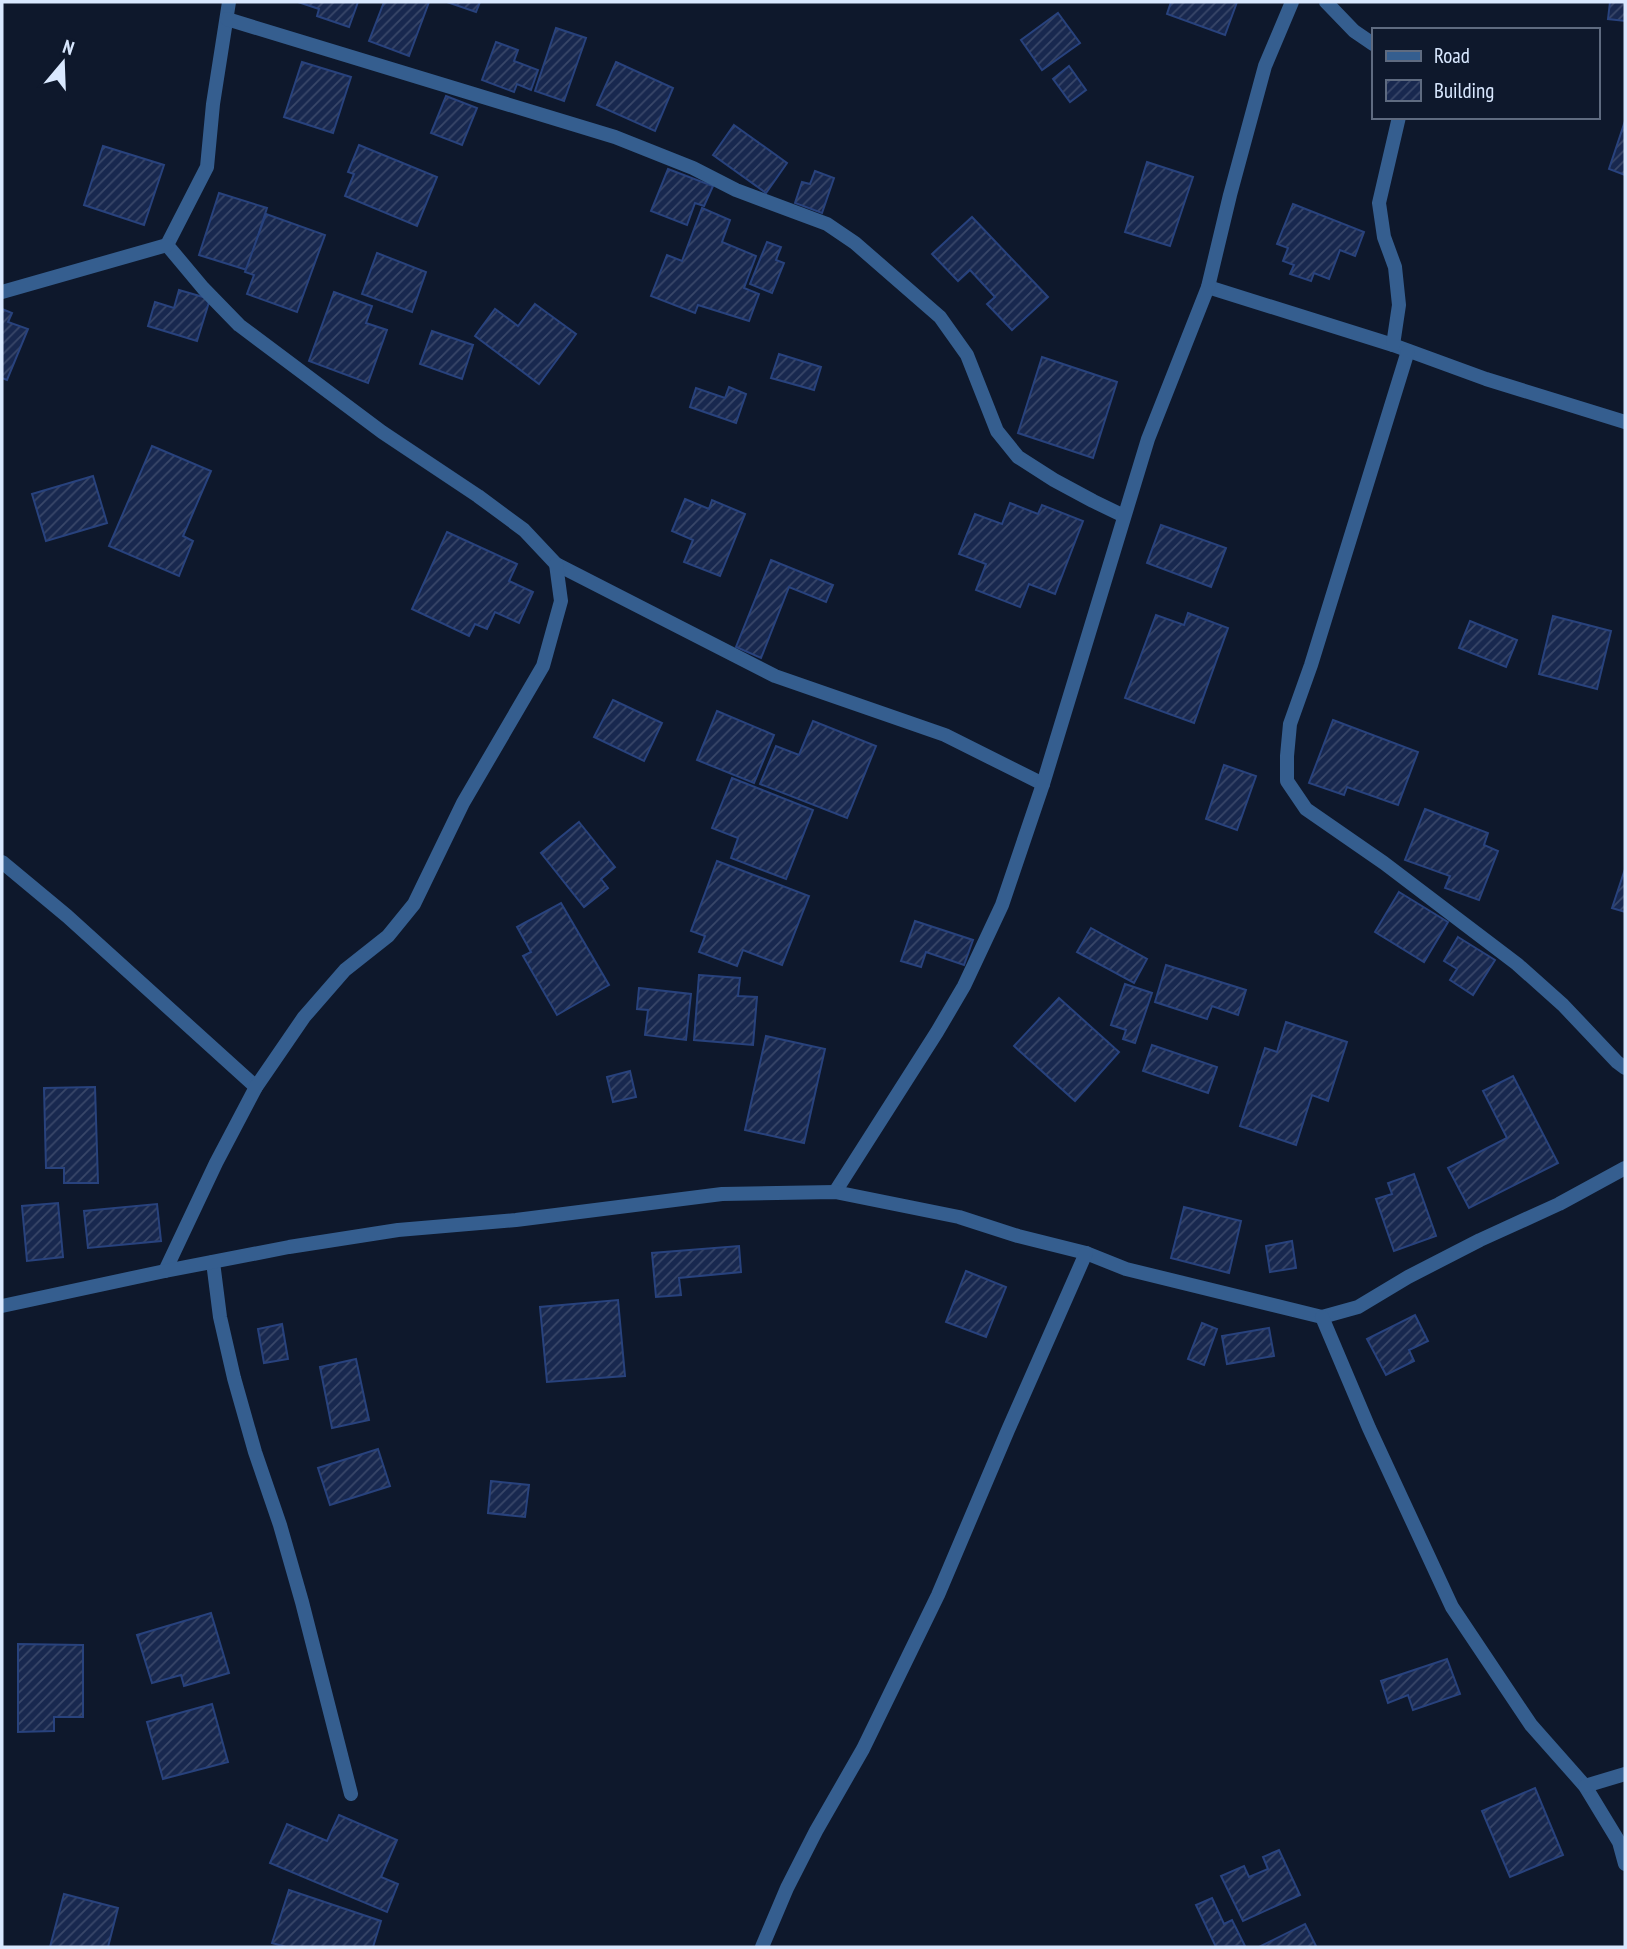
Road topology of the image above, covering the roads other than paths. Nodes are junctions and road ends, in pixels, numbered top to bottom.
1 (229, 2) edge
2 (1292, 2) edge
3 (1326, 2) edge
4 (227, 19) junction
5 (1372, 43) edge
6 (1399, 119) edge
7 (167, 245) junction
8 (1208, 286) junction
9 (2, 292) edge
10 (1393, 345) junction
11 (1408, 351) junction
12 (1625, 422) edge
13 (1124, 516) junction
14 (556, 564) junction
15 (1043, 784) junction
16 (2, 862) edge
17 (1625, 1068) edge
18 (256, 1087) junction
19 (1625, 1168) edge
20 (835, 1192) junction
21 (1086, 1253) junction
22 (213, 1262) junction
23 (165, 1271) junction
24 (2, 1306) edge
25 (1322, 1317) junction
26 (1625, 1774) edge
27 (1585, 1786) junction
28 (351, 1794) dead end
29 (1625, 1864) edge
30 (762, 1947) edge

1 - 4 street
2 - 8 street
3 - 5 street
4 - 7 street
4 - 13 street
6 - 10 street
7 - 9 street
7 - 14 street
8 - 10 street
8 - 13 street
10 - 11 street
11 - 12 street
11 - 17 street
13 - 15 street
14 - 15 street
14 - 18 street
15 - 20 street
16 - 18 street
18 - 23 street
19 - 25 street
20 - 21 street
20 - 22 street
21 - 25 street
21 - 30 street
22 - 23 street
22 - 28 street
23 - 24 street
25 - 27 street
26 - 27 street
27 - 29 street

